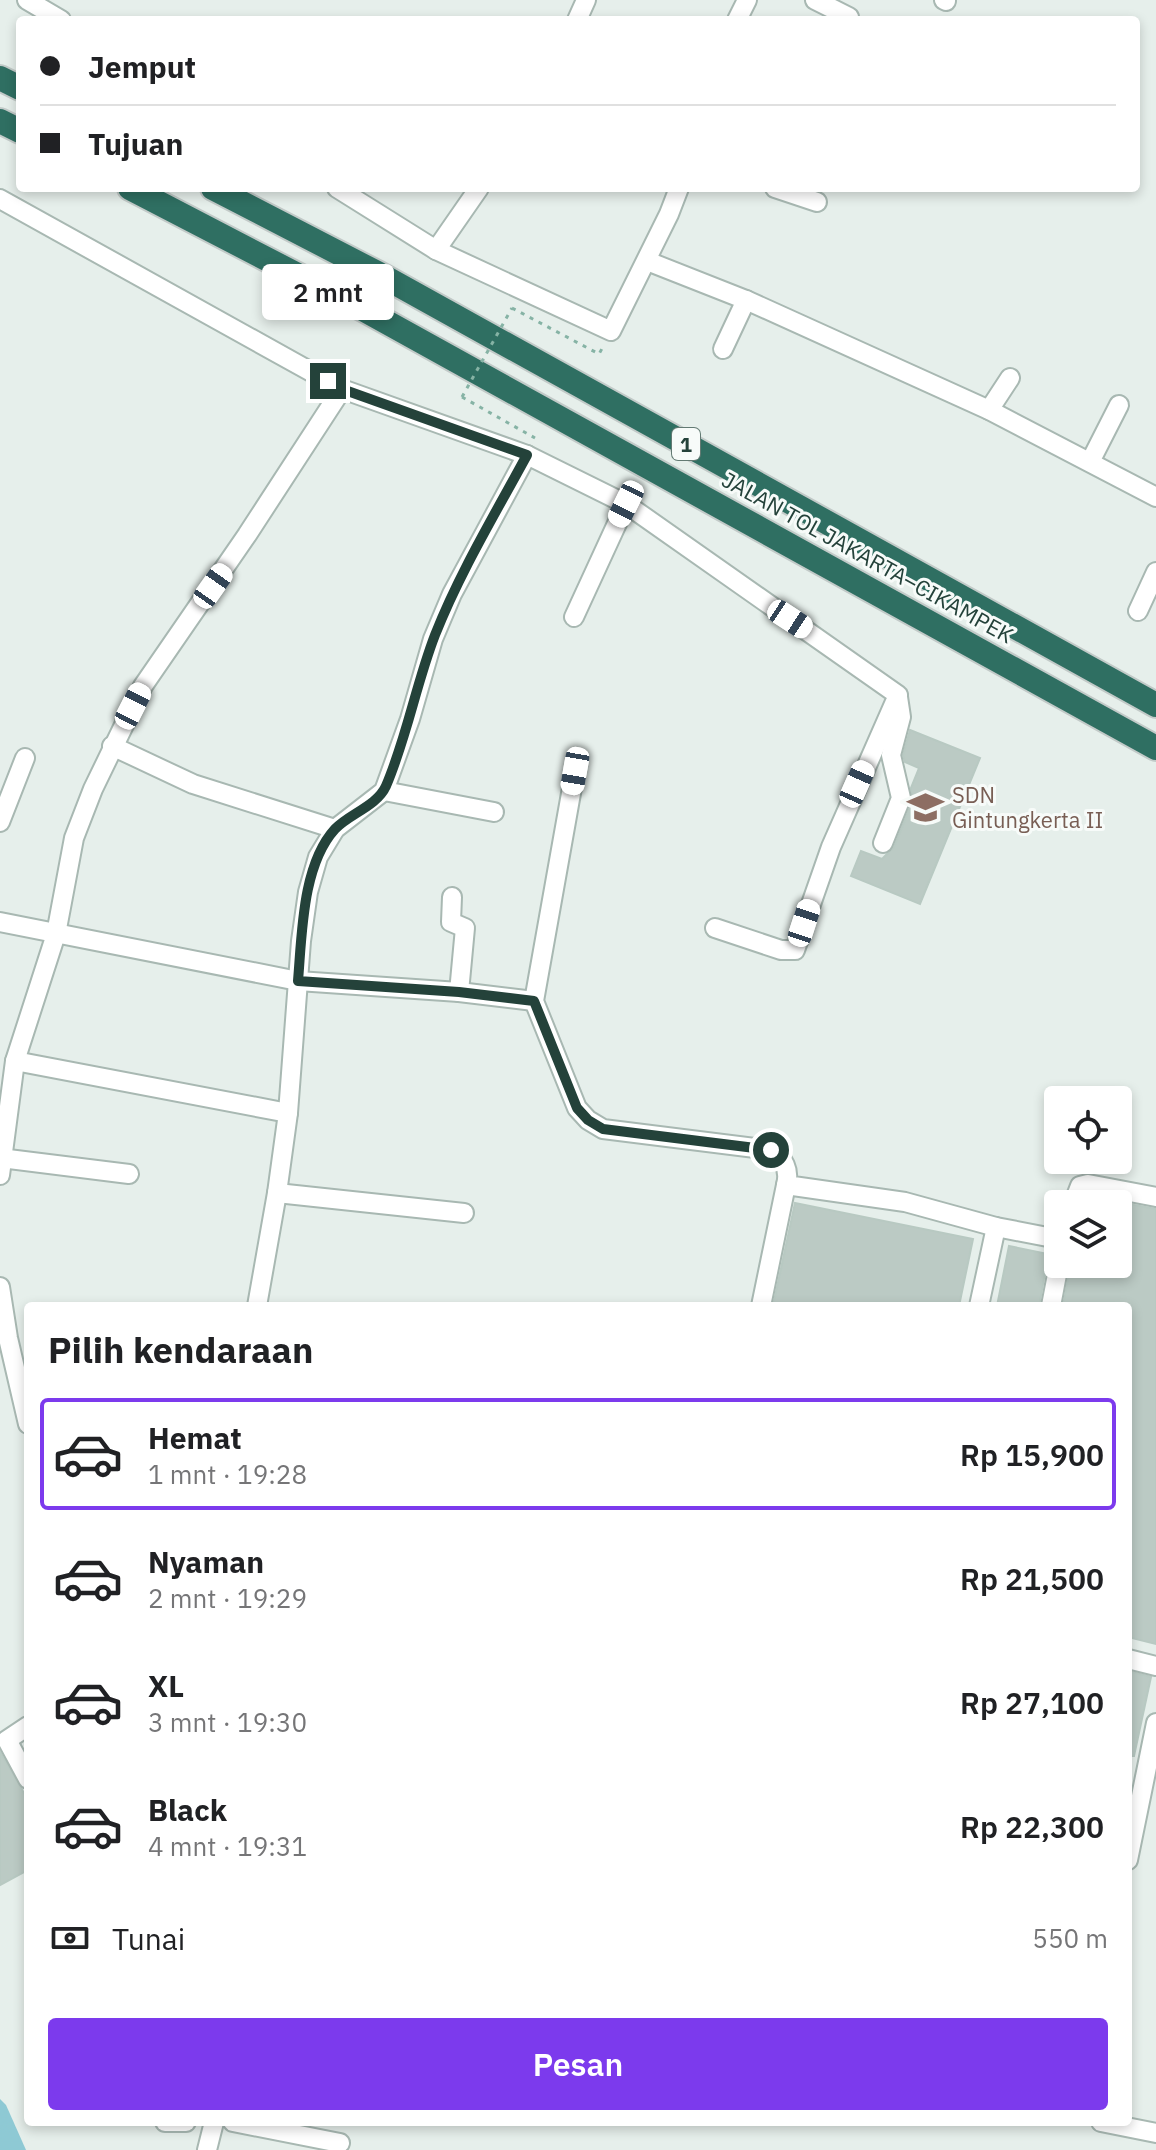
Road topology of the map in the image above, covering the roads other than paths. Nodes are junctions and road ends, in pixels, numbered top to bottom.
1 (27, 0) edge
2 (815, 0) edge
3 (54, 16) edge
4 (847, 16) edge
5 (138, 192) edge
6 (221, 192) edge
7 (343, 192) edge
8 (476, 192) edge
9 (677, 192) edge
10 (787, 192) edge
11 (0, 199) edge
12 (817, 202) dead end
13 (436, 250) junction
14 (647, 261) junction
15 (746, 300) junction
16 (723, 349) dead end
17 (1010, 378) dead end
18 (342, 389) junction
19 (1119, 405) dead end
20 (989, 410) junction
21 (531, 447) junction
22 (1090, 462) junction
23 (1156, 497) edge
24 (626, 504) junction
25 (1156, 572) edge
26 (1138, 611) dead end
27 (574, 617) dead end
28 (898, 695) junction
29 (1156, 705) edge
30 (112, 746) junction
31 (1156, 748) edge
32 (25, 758) dead end
33 (575, 771) dead end
34 (384, 791) junction
35 (494, 812) dead end
36 (0, 822) edge
37 (335, 829) junction
38 (883, 843) dead end
39 (452, 897) dead end
40 (0, 922) edge
41 (715, 928) dead end
42 (56, 934) junction
43 (298, 981) junction
44 (459, 992) junction
45 (534, 1001) junction
46 (15, 1061) junction
47 (288, 1113) junction
48 (1, 1164) edge
49 (129, 1174) dead end
50 (786, 1185) junction
51 (1078, 1190) edge
52 (1119, 1190) edge
53 (1132, 1192) edge
54 (277, 1193) junction
55 (1156, 1197) edge
56 (464, 1213) dead end
57 (996, 1227) junction
58 (1044, 1236) edge
59 (1056, 1278) edge
60 (0, 1287) edge
61 (258, 1302) edge
62 (762, 1302) edge
63 (980, 1302) edge
64 (1052, 1302) edge
65 (24, 1407) edge
66 (1132, 1660) edge
67 (1156, 1666) edge
68 (1156, 1723) edge
69 (24, 1727) edge
70 (4, 1734) edge
71 (24, 1772) edge
72 (1132, 1840) edge
73 (213, 2126) edge
74 (253, 2126) edge
75 (1121, 2126) edge
76 (1156, 2133) edge
77 (340, 2143) dead end
78 (207, 2150) edge

1 - 3 street
2 - 4 street
5 - 31 highway, JALAN TOL JAKARTA–CIKAMPEK / 1
6 - 29 highway, JALAN TOL JAKARTA–CIKAMPEK / 1
7 - 13 street
8 - 13 street
9 - 14 street
10 - 12 street
11 - 18 street
13 - 14 street
14 - 15 street
15 - 16 street
15 - 20 street
17 - 20 street
18 - 21 street
18 - 30 street
19 - 22 street
20 - 22 street
21 - 24 street
21 - 34 street
22 - 23 street
24 - 27 street
24 - 28 street
25 - 26 street
28 - 38 street
28 - 41 street
30 - 37 street
30 - 42 street
32 - 36 street
33 - 45 street
34 - 35 street
34 - 37 street
37 - 43 street
39 - 44 street
40 - 42 street
42 - 43 street
42 - 46 street
43 - 44 street
43 - 47 street
44 - 45 street
45 - 50 street
46 - 47 street
46 - 48 street
47 - 54 street
48 - 49 street
50 - 57 street
50 - 62 street
51 - 52 street
53 - 55 street
54 - 56 street
54 - 61 street
57 - 58 street
57 - 63 street
59 - 64 street
60 - 65 street
66 - 67 street
68 - 72 street
69 - 70 street
70 - 71 street
73 - 78 street
74 - 77 street
75 - 76 street

